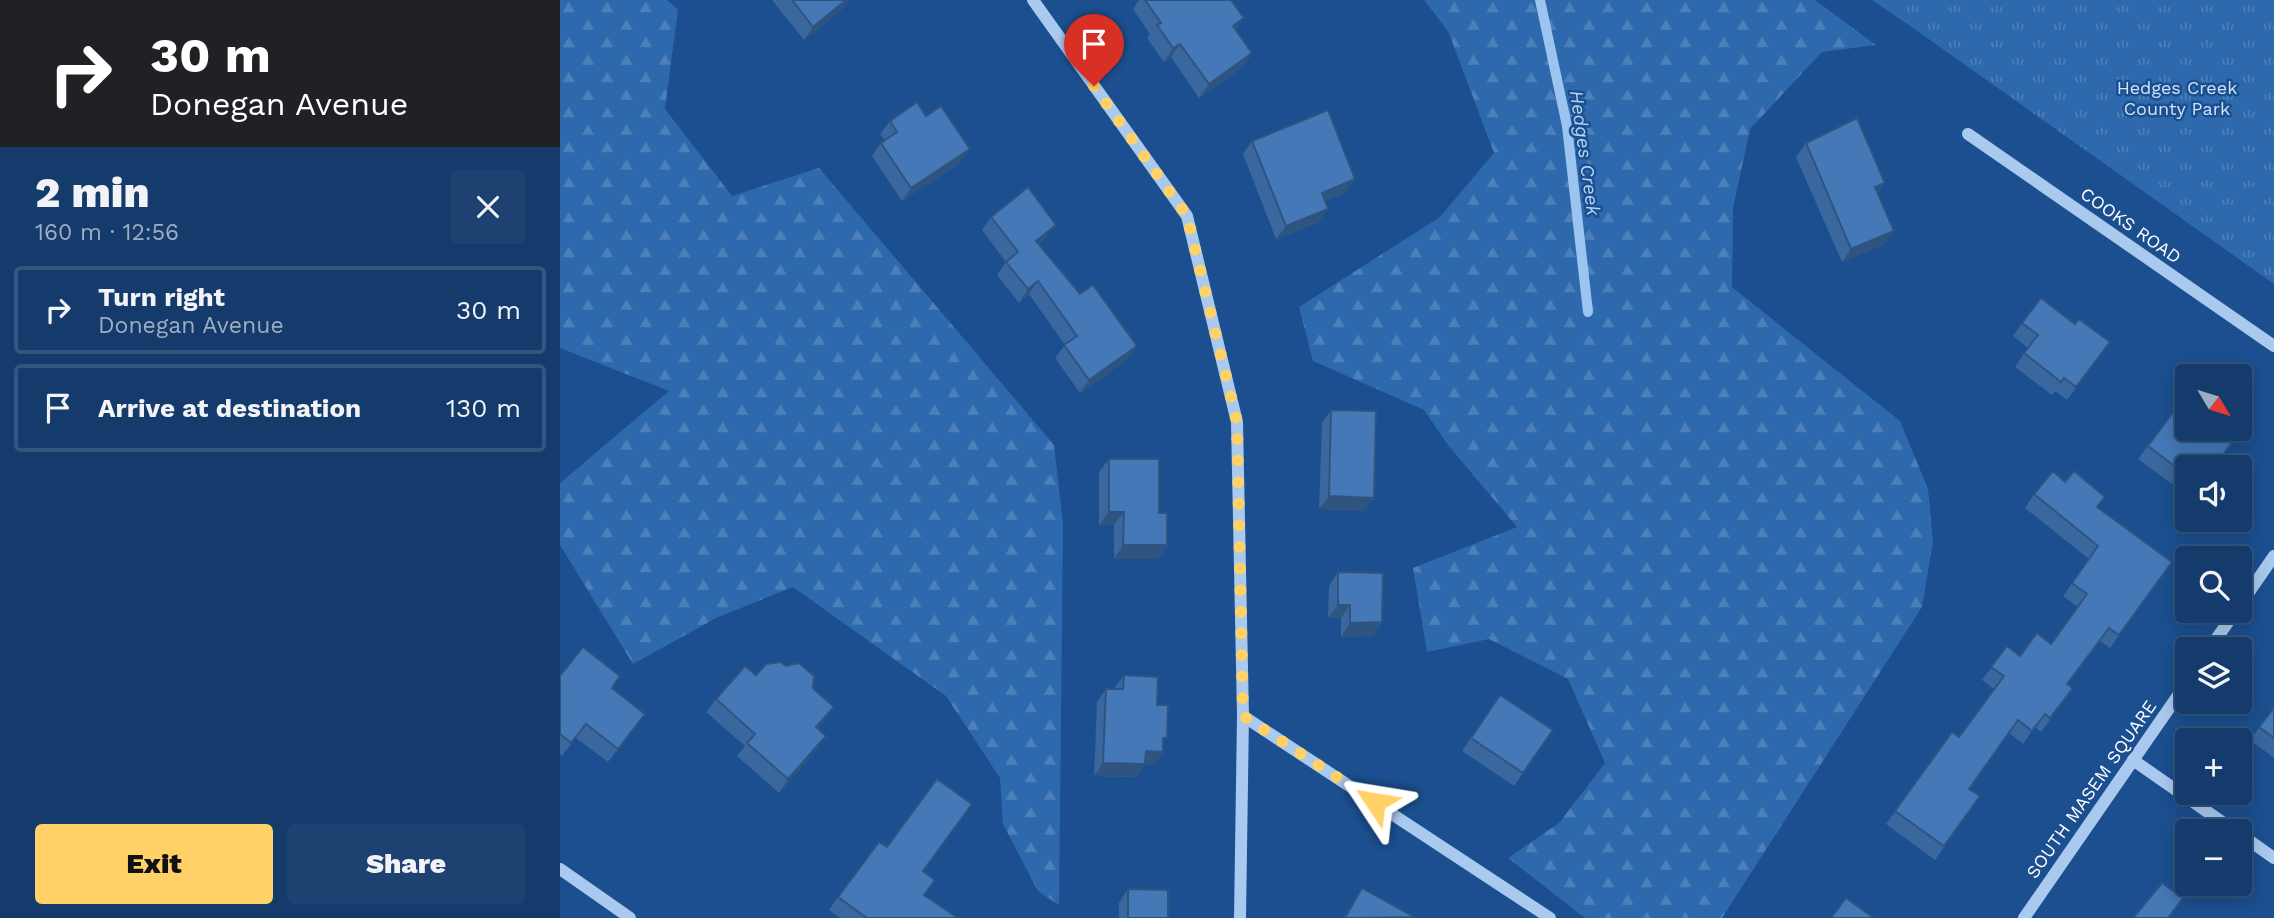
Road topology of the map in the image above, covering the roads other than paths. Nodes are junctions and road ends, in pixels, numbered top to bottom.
1 (1033, 0) edge
2 (1968, 134) dead end
3 (2274, 346) edge
4 (2274, 556) edge
5 (2252, 588) edge
6 (2175, 700) edge
7 (1243, 716) junction
8 (2133, 760) junction
9 (2218, 819) edge
10 (2252, 842) edge
11 (2274, 858) edge
12 (560, 869) edge
13 (630, 918) edge
14 (1240, 918) edge
15 (1550, 918) edge
16 (2024, 918) edge

1 - 7 street
2 - 3 street, COOKS ROAD
4 - 5 street
6 - 8 street, SOUTH MASEM SQUARE
7 - 14 street
7 - 15 street
8 - 9 street
8 - 16 street, SOUTH MASEM SQUARE
10 - 11 street
12 - 13 street

